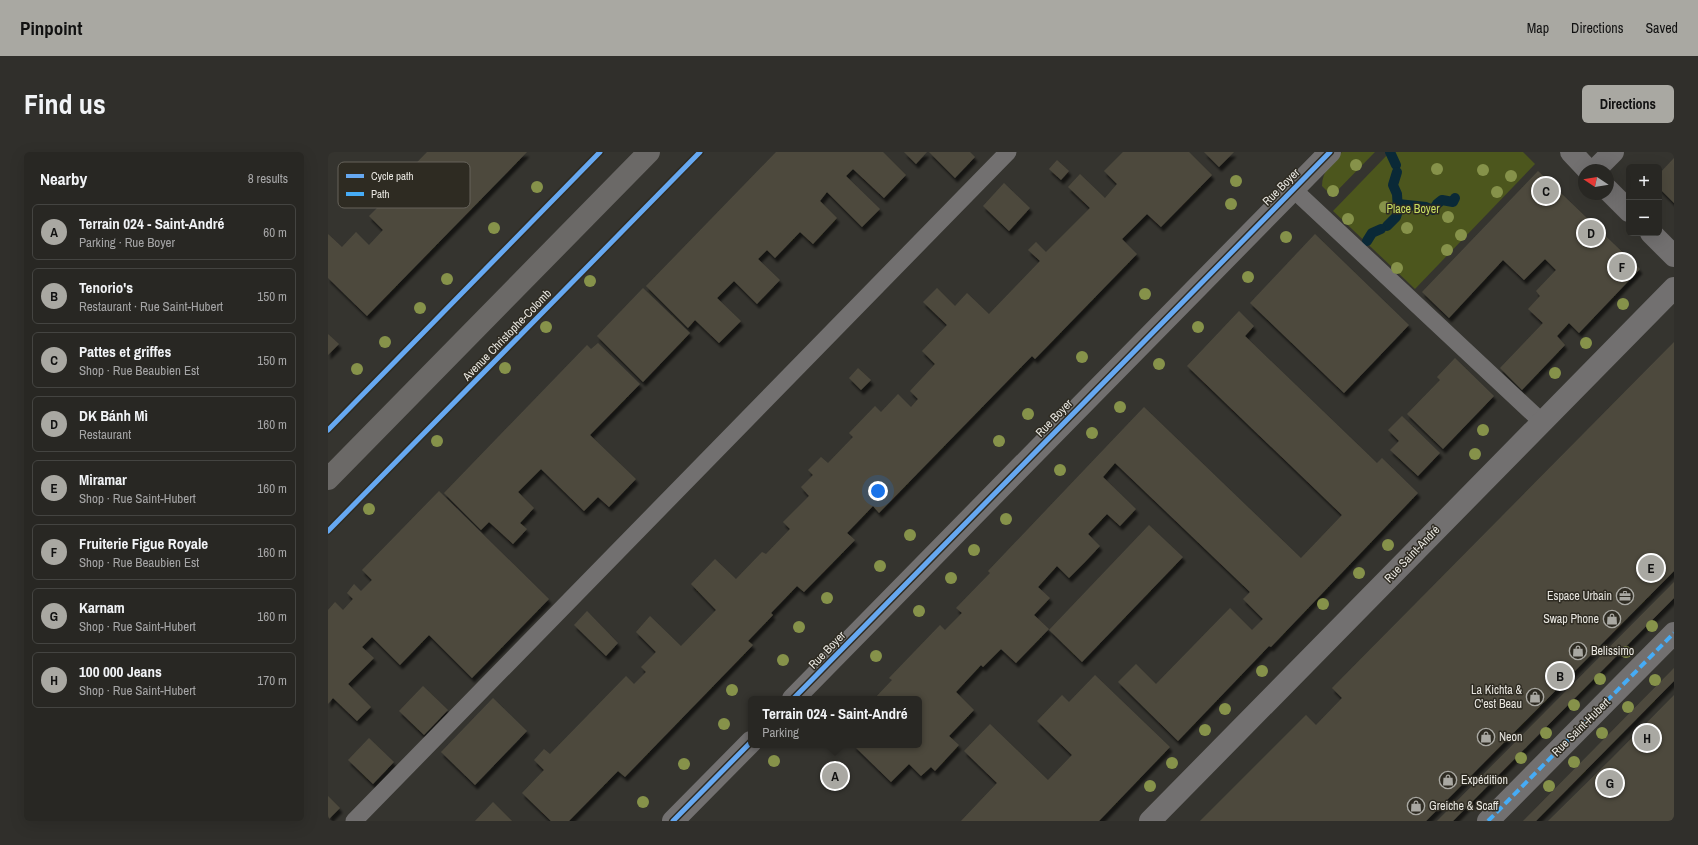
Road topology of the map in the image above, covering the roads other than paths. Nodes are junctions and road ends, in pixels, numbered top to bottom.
1 (649, 152) edge
2 (1008, 152) edge
3 (1330, 152) edge
4 (1571, 152) edge
5 (1612, 152) edge
6 (1582, 164) edge
7 (1601, 164) edge
8 (1293, 189) junction
9 (1614, 196) edge
10 (1626, 208) edge
11 (1654, 236) edge
12 (1674, 256) edge
13 (1674, 288) edge
14 (1542, 422) junction
15 (328, 479) edge
16 (1674, 633) edge
17 (796, 696) edge
18 (748, 745) edge
19 (354, 821) edge
20 (673, 821) edge
21 (1150, 821) edge
22 (1488, 821) edge

1 - 15 main road
2 - 19 lane
3 - 8 street, Rue Boyer
4 - 6 street
5 - 7 street
8 - 14 lane
8 - 17 street, Rue Boyer
9 - 10 street
11 - 12 street
13 - 14 street, Rue Saint-André
14 - 21 street, Rue Saint-André
16 - 22 street, Rue Saint-Hubert
18 - 20 street

